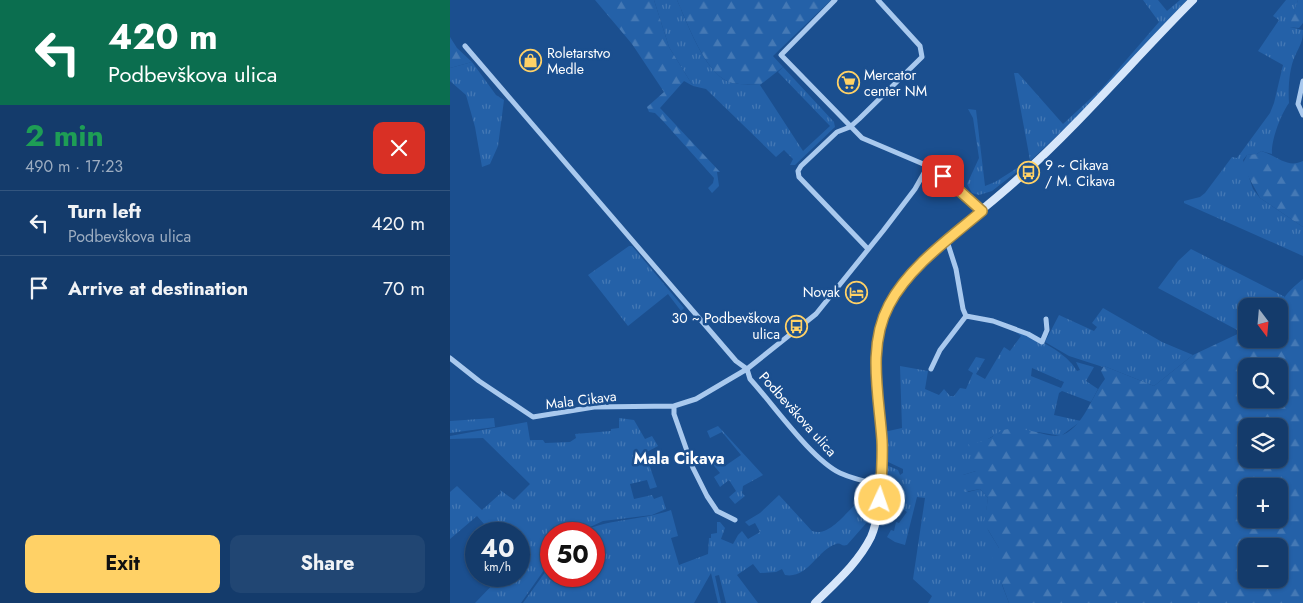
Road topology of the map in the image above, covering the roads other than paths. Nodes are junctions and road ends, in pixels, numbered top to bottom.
1 (835, 0) edge
2 (878, 0) edge
3 (1192, 0) edge
4 (465, 46) dead end
5 (1303, 81) edge
6 (1303, 115) edge
7 (850, 127) junction
8 (928, 166) junction
9 (982, 211) junction
10 (947, 241) junction
11 (868, 249) junction
12 (966, 316) junction
13 (1046, 319) dead end
14 (450, 358) edge
15 (747, 369) junction
16 (931, 369) dead end
17 (674, 406) junction
18 (881, 486) junction
19 (735, 520) dead end
20 (816, 603) edge

1 - 7 street
2 - 7 street
3 - 9 main road
4 - 15 street
5 - 6 street
7 - 8 street
7 - 11 street
8 - 9 street
8 - 11 street, Podbevškova ulica
9 - 10 main road
10 - 12 street
10 - 18 main road
11 - 15 street, Podbevškova ulica
12 - 13 street
12 - 16 street
14 - 17 street, Mala Cikava
15 - 17 street, Mala Cikava
15 - 18 street, Podbevškova ulica
17 - 19 street
18 - 20 main road

